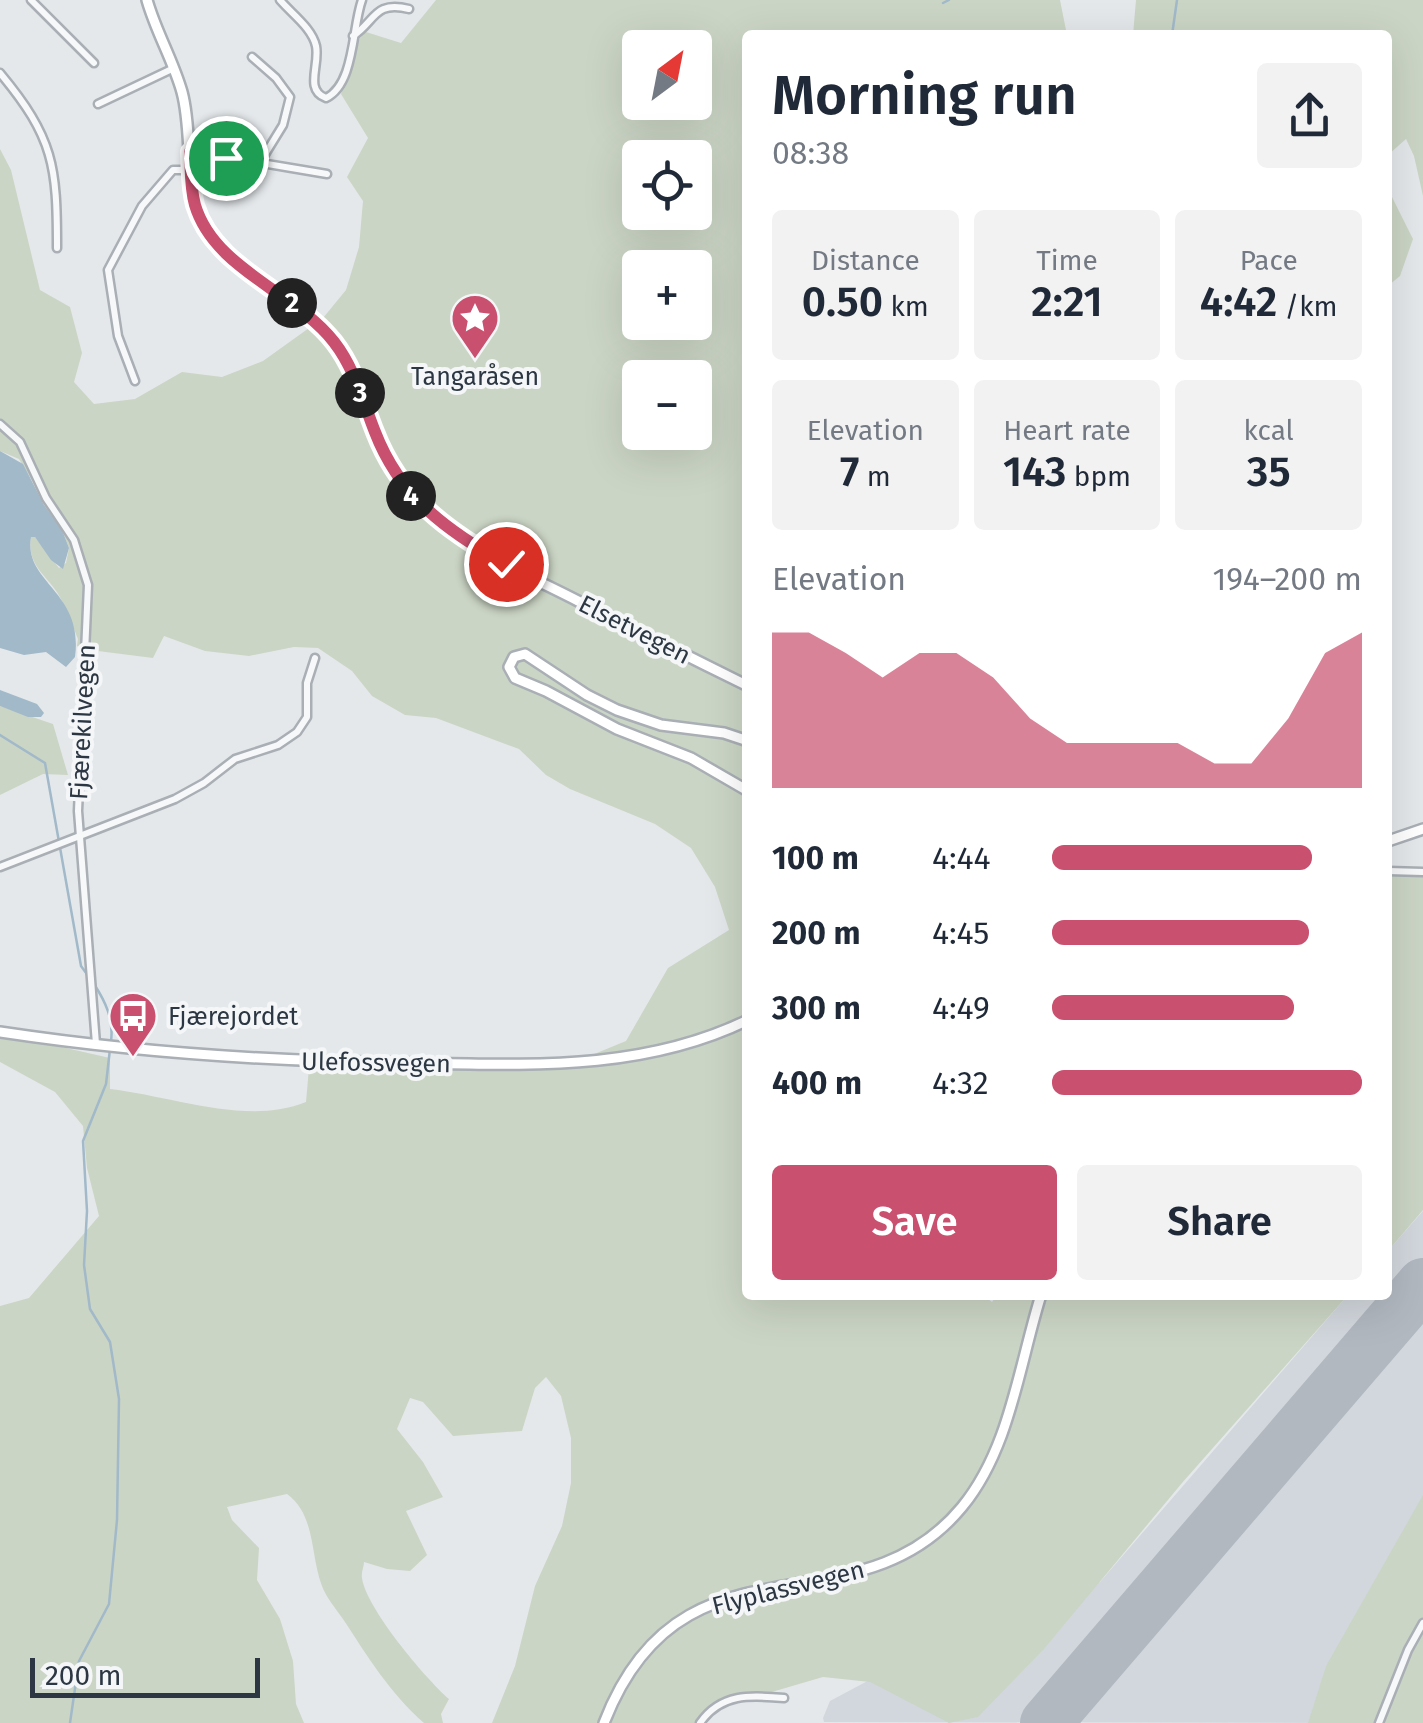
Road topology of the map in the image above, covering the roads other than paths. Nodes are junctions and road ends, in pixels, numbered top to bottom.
1 (31, 0) edge
2 (146, 0) edge
3 (280, 0) edge
4 (362, 0) edge
5 (410, 9) dead end
6 (352, 36) junction
7 (252, 57) dead end
8 (94, 63) dead end
9 (174, 68) junction
10 (0, 73) edge
11 (98, 104) dead end
12 (190, 152) junction
13 (260, 164) junction
14 (191, 170) junction
15 (327, 174) dead end
16 (57, 248) dead end
17 (136, 381) dead end
18 (0, 424) edge
19 (314, 658) dead end
20 (742, 683) edge
21 (742, 740) edge
22 (742, 788) edge
23 (1423, 829) edge
24 (78, 837) junction
25 (1392, 840) edge
26 (0, 867) edge
27 (1392, 871) edge
28 (1423, 872) edge
29 (742, 1023) edge
30 (0, 1032) edge
31 (96, 1046) junction
32 (1040, 1300) edge
33 (1423, 1623) edge
34 (784, 1698) dead end
35 (604, 1723) edge
36 (700, 1723) edge
37 (1379, 1723) edge

1 - 8 street
2 - 9 main road, Elsetvegen
3 - 6 street
4 - 6 street
5 - 6 street
7 - 13 street
9 - 11 street
9 - 12 main road, Elsetvegen
10 - 16 street
12 - 13 street
12 - 14 main road, Elsetvegen
13 - 15 street
14 - 17 street
14 - 20 main road, Elsetvegen
18 - 24 street, Fjærekilvegen
19 - 24 street
21 - 22 main road
23 - 25 main road
24 - 26 street
24 - 31 street, Fjærekilvegen
27 - 28 street
29 - 31 main road, Ulefossvegen
30 - 31 main road, Ulefossvegen
32 - 35 main road, Flyplassvegen
33 - 37 street
34 - 36 street

